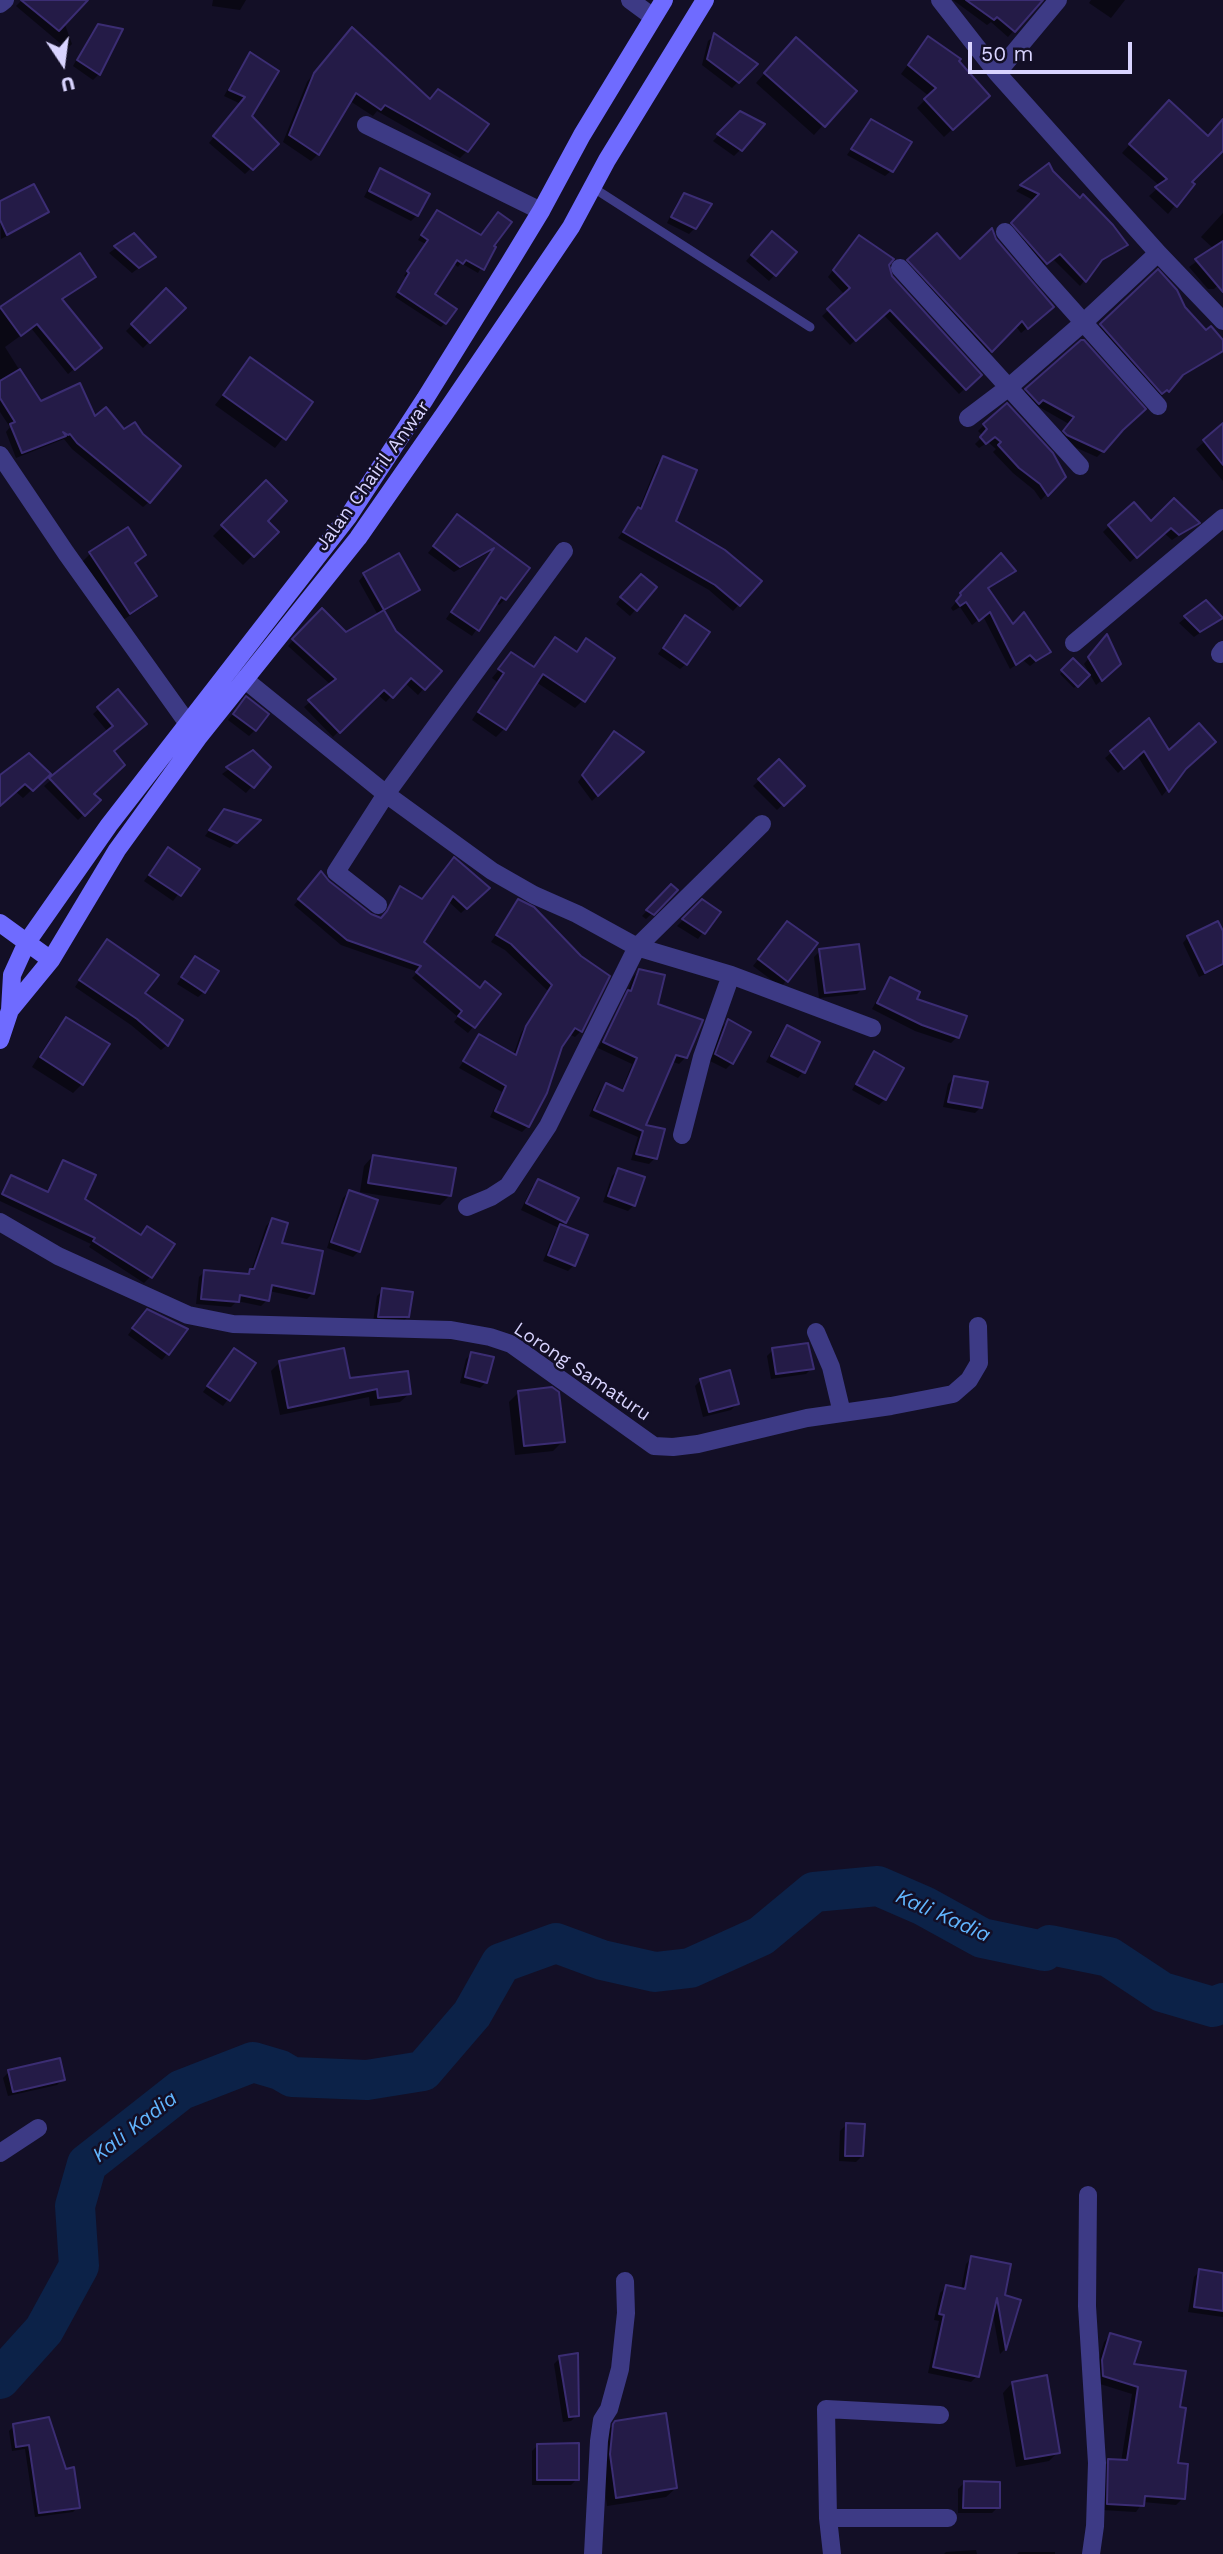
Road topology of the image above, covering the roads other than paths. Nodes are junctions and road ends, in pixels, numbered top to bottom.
1 (5, 0) edge
2 (630, 0) edge
3 (664, 0) edge
4 (705, 0) edge
5 (1058, 0) edge
6 (945, 2) edge
7 (0, 4) edge
8 (653, 17) junction
9 (997, 73) junction
10 (366, 125) dead end
11 (592, 187) junction
12 (541, 211) junction
13 (1005, 232) dead end
14 (1158, 253) junction
15 (900, 268) dead end
16 (1223, 321) edge
17 (1084, 322) junction
18 (810, 327) dead end
19 (1009, 387) junction
20 (1158, 406) dead end
21 (968, 418) dead end
22 (0, 455) edge
23 (1080, 466) dead end
24 (1223, 517) edge
25 (564, 551) dead end
26 (1074, 643) dead end
27 (244, 679) junction
28 (193, 732) junction
29 (386, 794) junction
30 (762, 824) dead end
31 (378, 905) dead end
32 (0, 923) edge
33 (27, 942) junction
34 (637, 947) junction
35 (51, 960) junction
36 (6, 970) edge
37 (731, 975) junction
38 (32, 985) junction
39 (10, 1010) junction
40 (872, 1028) dead end
41 (0, 1040) edge
42 (682, 1135) dead end
43 (467, 1206) dead end
44 (0, 1222) edge
45 (978, 1326) dead end
46 (816, 1332) dead end
47 (842, 1413) junction
48 (38, 2128) dead end
49 (0, 2153) edge
50 (1088, 2194) dead end
51 (625, 2281) dead end
52 (940, 2415) dead end
53 (828, 2518) junction
54 (948, 2518) dead end
55 (593, 2554) edge
56 (832, 2554) edge
57 (1091, 2554) edge

1 - 7 street
2 - 8 street
3 - 8 main road, Jalan Chairil Anwar
4 - 11 main road, Jalan Chairil Anwar
5 - 9 street
6 - 9 street
8 - 12 main road, Jalan Chairil Anwar
9 - 14 street
10 - 12 street
11 - 18 lane
11 - 27 main road, Jalan Chairil Anwar
12 - 28 main road, Jalan Chairil Anwar
13 - 17 street
14 - 16 street
14 - 17 street
15 - 19 street
17 - 19 street
17 - 20 street
19 - 21 street
19 - 23 street
22 - 28 street
24 - 26 street
25 - 29 street
27 - 28 main road, Jalan Chairil Anwar
27 - 29 street
28 - 33 main road, Jalan Chairil Anwar
28 - 35 main road, Jalan Chairil Anwar
29 - 31 street
29 - 34 street
30 - 34 street
32 - 33 main road
33 - 35 main road
33 - 36 main road, Jalan Chairil Anwar
34 - 37 street
34 - 43 street
35 - 38 main road, Jalan Chairil Anwar
36 - 38 main road
36 - 39 main road, Jalan Chairil Anwar
37 - 40 street
37 - 42 street
38 - 39 main road, Jalan Chairil Anwar
39 - 41 main road
44 - 47 street, Lorong Samaturu
45 - 47 street, Lorong Samaturu
46 - 47 street
48 - 49 street
50 - 57 street
51 - 55 street
52 - 53 street
53 - 54 street
53 - 56 street

